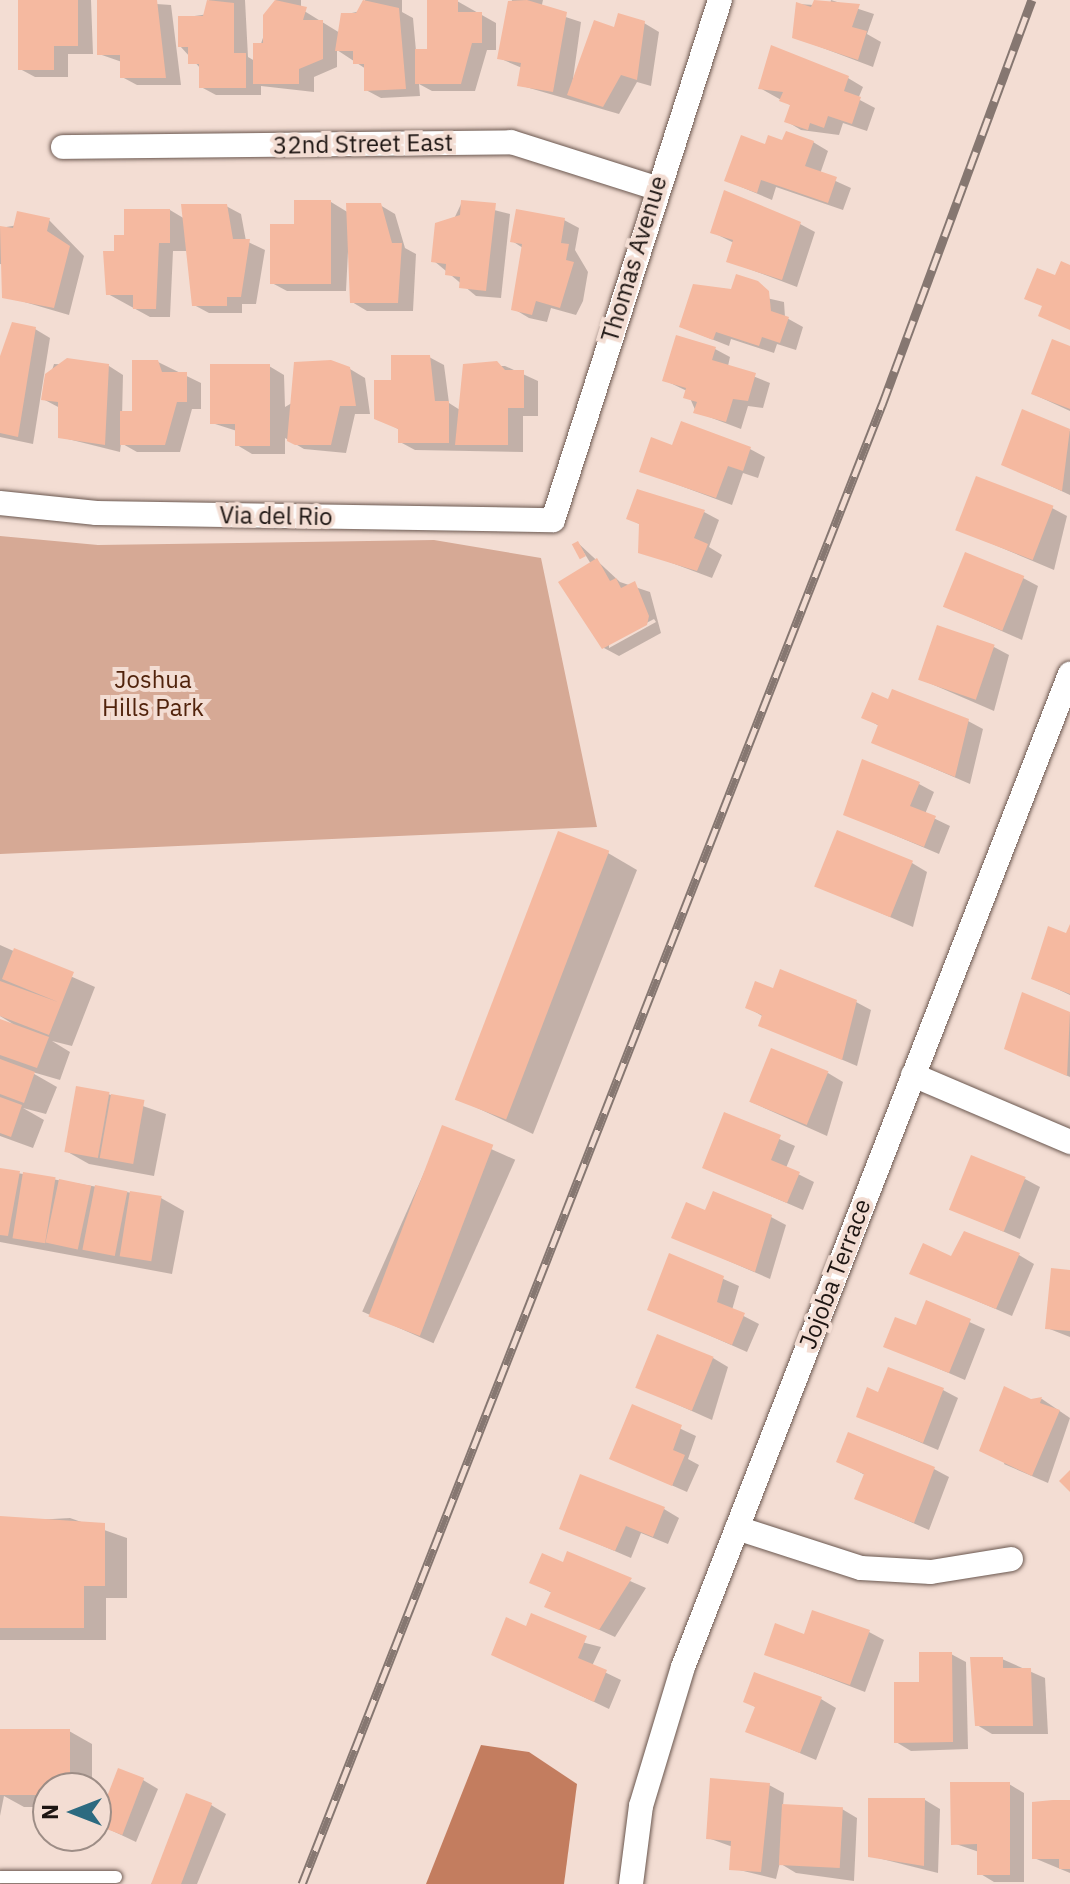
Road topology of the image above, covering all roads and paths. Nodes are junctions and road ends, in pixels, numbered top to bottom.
1 (720, 0) edge
2 (63, 147) dead end
3 (656, 188) junction
4 (0, 503) edge
5 (553, 520) joint
6 (1070, 674) edge
7 (913, 1075) junction
8 (1070, 1142) edge
9 (737, 1528) junction
10 (1011, 1559) dead end
11 (0, 1877) edge
12 (116, 1877) dead end
13 (631, 1884) edge

1 - 3 street, Thomas Avenue
2 - 3 street, 32nd Street East
3 - 5 street, Thomas Avenue
4 - 5 street, Via del Rio
6 - 7 street, Jojoba Terrace
7 - 8 street
7 - 9 street, Jojoba Terrace
9 - 10 street
9 - 13 street, Jojoba Terrace
11 - 12 lane

